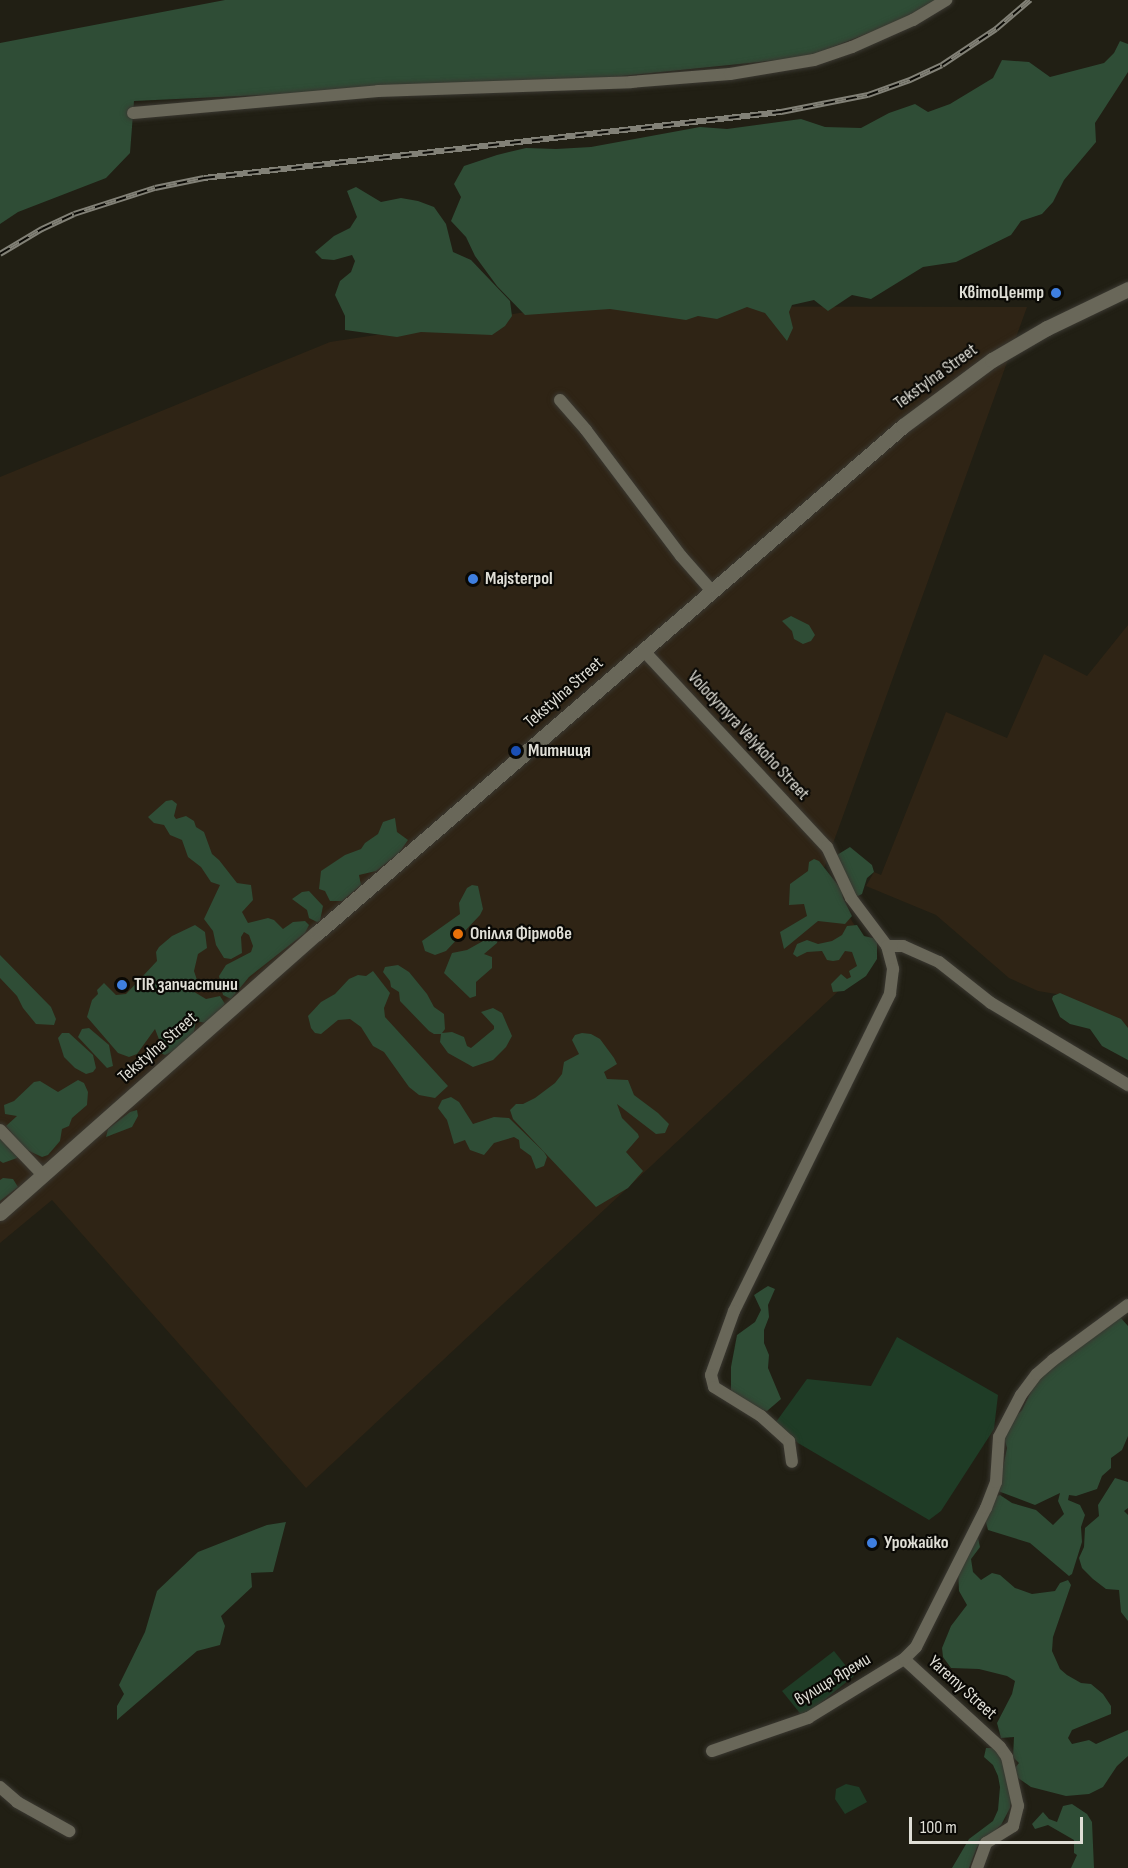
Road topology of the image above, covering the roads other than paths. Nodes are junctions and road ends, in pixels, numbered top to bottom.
1 (946, 0) edge
2 (133, 113) dead end
3 (1128, 289) edge
4 (560, 400) dead end
5 (711, 590) junction
6 (643, 650) junction
7 (887, 946) junction
8 (1128, 1085) edge
9 (0, 1130) edge
10 (43, 1175) junction
11 (0, 1213) edge
12 (1128, 1305) edge
13 (792, 1462) dead end
14 (903, 1659) junction
15 (712, 1751) dead end
16 (0, 1787) edge
17 (69, 1831) dead end
18 (977, 1868) edge

1 - 2 street
3 - 5 street, Tekstylna Street
4 - 5 street
5 - 6 street, Tekstylna Street
6 - 7 street, Volodymyra Velykoho Street
6 - 10 street, Tekstylna Street
7 - 8 street
7 - 13 street
9 - 10 street
10 - 11 street, Tekstylna Street
12 - 14 street, Yaremy Street
14 - 15 street, вулиця Яреми
14 - 18 street, Yaremy Street
16 - 17 street

